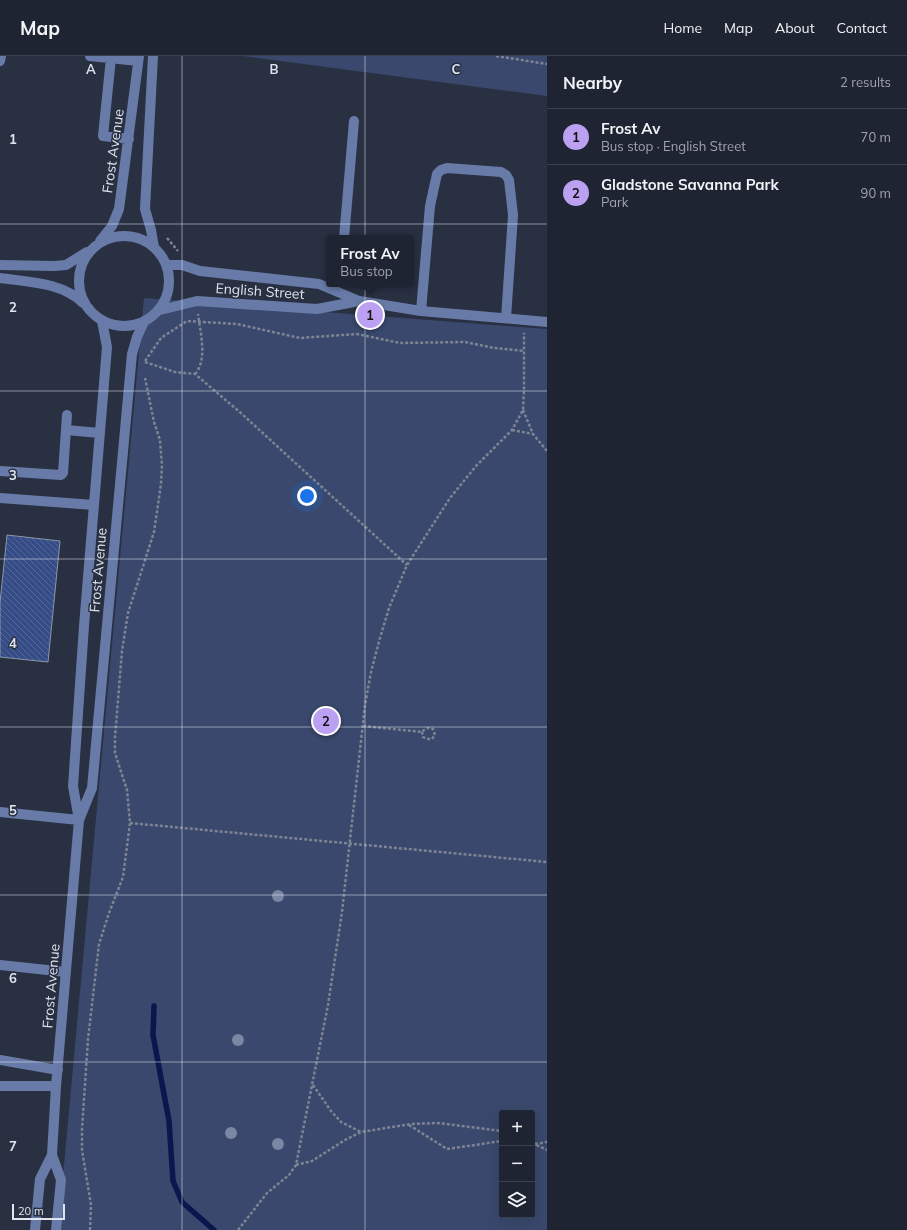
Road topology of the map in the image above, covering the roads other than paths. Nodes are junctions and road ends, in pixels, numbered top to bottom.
1 (1, 56) edge
2 (90, 56) edge
3 (153, 56) edge
4 (111, 58) junction
5 (139, 59) edge
6 (0, 61) edge
7 (354, 121) dead end
8 (129, 139) junction
9 (344, 235) edge
10 (98, 243) junction
11 (154, 247) junction
12 (89, 252) junction
13 (0, 265) edge
14 (166, 265) junction
15 (0, 278) edge
16 (326, 285) edge
17 (339, 288) edge
18 (359, 301) junction
19 (84, 304) junction
20 (160, 310) junction
21 (421, 311) junction
22 (506, 318) junction
23 (102, 321) junction
24 (144, 322) junction
25 (547, 322) edge
26 (68, 415) dead end
27 (66, 430) junction
28 (100, 433) junction
29 (0, 471) edge
30 (0, 498) edge
31 (94, 505) junction
32 (0, 812) edge
33 (79, 820) junction
34 (0, 965) edge
35 (66, 972) junction
36 (0, 1060) edge
37 (58, 1070) junction
38 (0, 1086) edge
39 (56, 1086) junction
40 (52, 1155) junction
41 (35, 1230) edge
42 (56, 1230) edge

1 - 6 street
2 - 4 street
3 - 11 street
4 - 5 street
4 - 8 street
5 - 8 street, Frost Avenue
7 - 9 street
8 - 10 street, Frost Avenue
10 - 11 street
10 - 12 street
11 - 14 street
12 - 13 street
12 - 19 street
14 - 16 street, English Street
14 - 20 street
15 - 19 street
17 - 18 street, English Street
18 - 20 street, English Street
18 - 21 street, English Street
19 - 23 street
20 - 24 street
21 - 22 street, English Street
21 - 22 street
22 - 25 street, English Street
23 - 24 street
23 - 28 street, Frost Avenue
24 - 33 street, Frost Avenue
26 - 27 street
27 - 28 street
27 - 29 street
28 - 31 street, Frost Avenue
30 - 31 street
31 - 33 street, Frost Avenue
32 - 33 street
33 - 35 street, Frost Avenue
34 - 35 street
35 - 37 street, Frost Avenue
36 - 37 street
37 - 39 street, Frost Avenue
38 - 39 street
39 - 40 street, Frost Avenue
40 - 41 street, Frost Avenue
40 - 42 street, Frost Avenue

